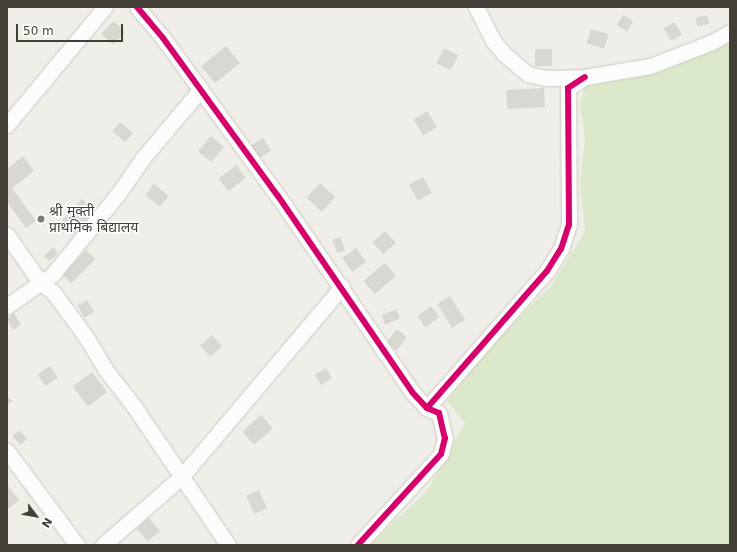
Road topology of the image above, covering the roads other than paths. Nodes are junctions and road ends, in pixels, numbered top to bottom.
1 (105, 7) edge
2 (137, 7) edge
3 (476, 7) edge
4 (730, 32) edge
5 (585, 77) junction
6 (201, 89) junction
7 (7, 125) edge
8 (7, 235) edge
9 (40, 282) junction
10 (342, 287) junction
11 (7, 306) edge
12 (427, 408) junction
13 (7, 451) edge
14 (182, 476) junction
15 (77, 545) edge
16 (103, 545) edge
17 (228, 545) edge
18 (358, 545) edge

1 - 7 street
2 - 6 street
3 - 5 street
4 - 5 street
5 - 12 street
6 - 9 street
6 - 10 street
8 - 9 street
9 - 11 street
9 - 14 street
10 - 12 street
10 - 14 street
12 - 18 street
13 - 15 street
14 - 16 street
14 - 17 street

